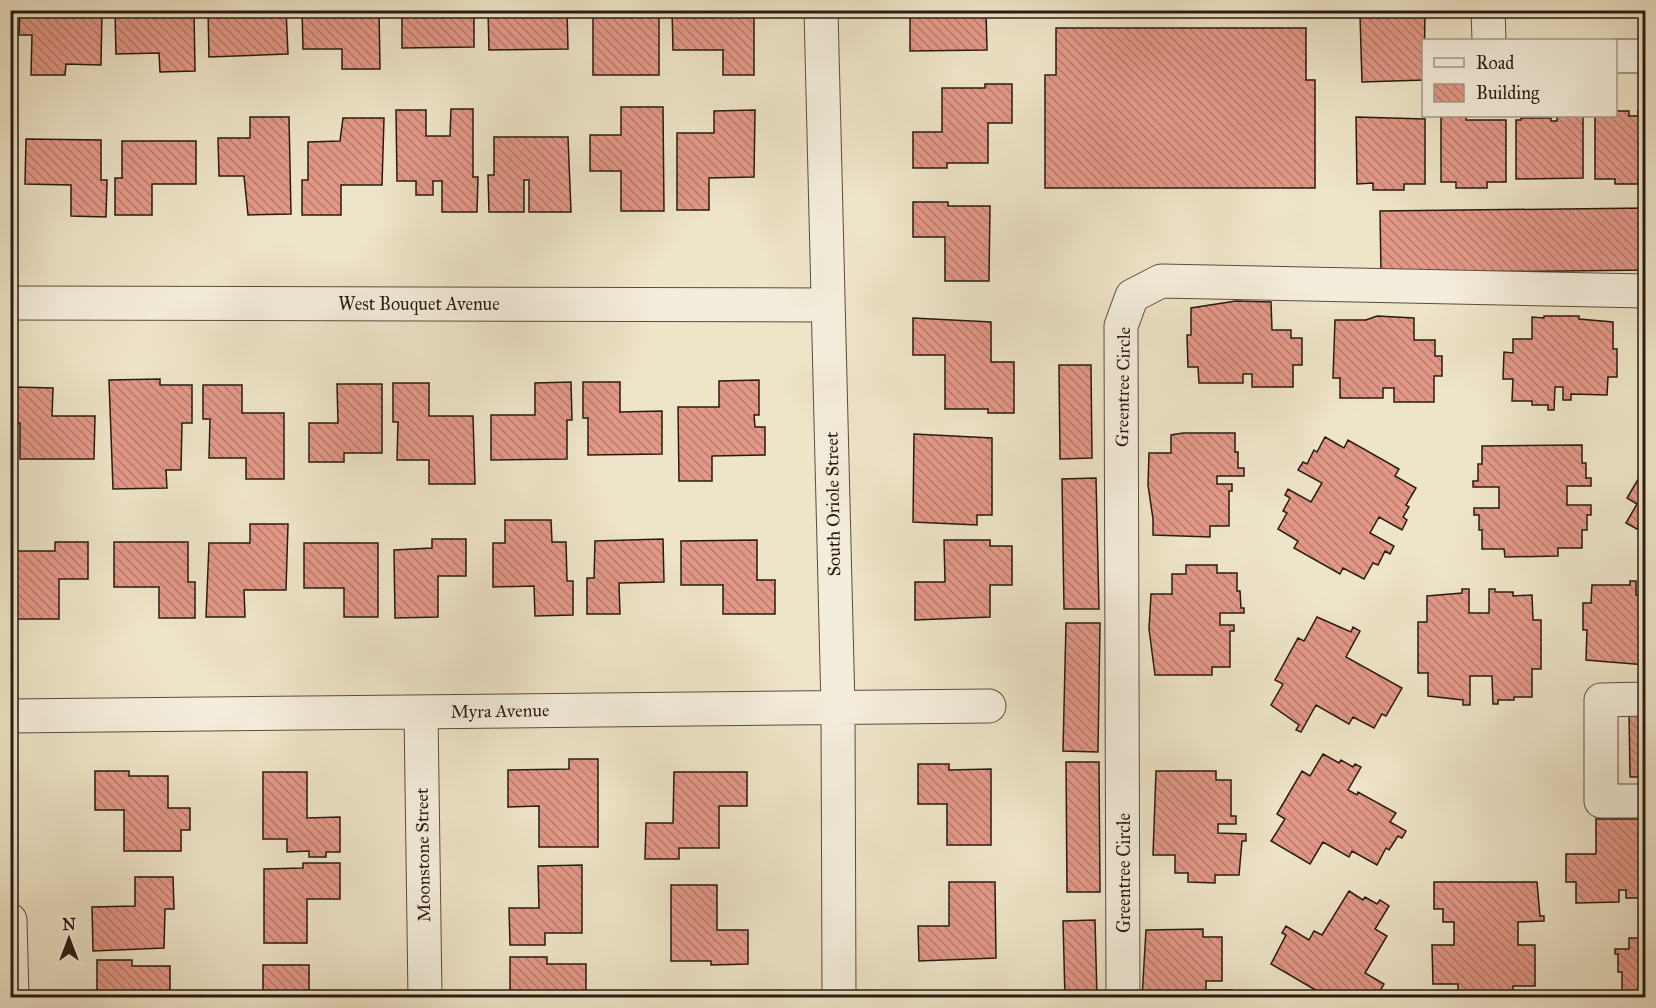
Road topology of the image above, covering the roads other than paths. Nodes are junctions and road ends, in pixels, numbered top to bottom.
1 (821, 10) edge
2 (1488, 10) edge
3 (1489, 39) edge
4 (1617, 56) edge
5 (1646, 56) edge
6 (1646, 291) edge
7 (10, 303) edge
8 (827, 305) junction
9 (1646, 699) edge
10 (989, 706) dead end
11 (838, 708) junction
12 (421, 712) junction
13 (10, 716) edge
14 (1646, 801) edge
15 (10, 920) edge
16 (12, 998) edge
17 (425, 998) edge
18 (839, 998) edge
19 (1123, 998) edge

1 - 8 street, South Oriole Street
2 - 3 street
4 - 5 street
6 - 19 street, Greentree Circle
7 - 8 street, West Bouquet Avenue
8 - 11 street, South Oriole Street
9 - 14 street
10 - 11 street, Myra Avenue
11 - 12 street, Myra Avenue
11 - 18 street, South Oriole Street
12 - 13 street, Myra Avenue
12 - 17 street, Moonstone Street
15 - 16 street

